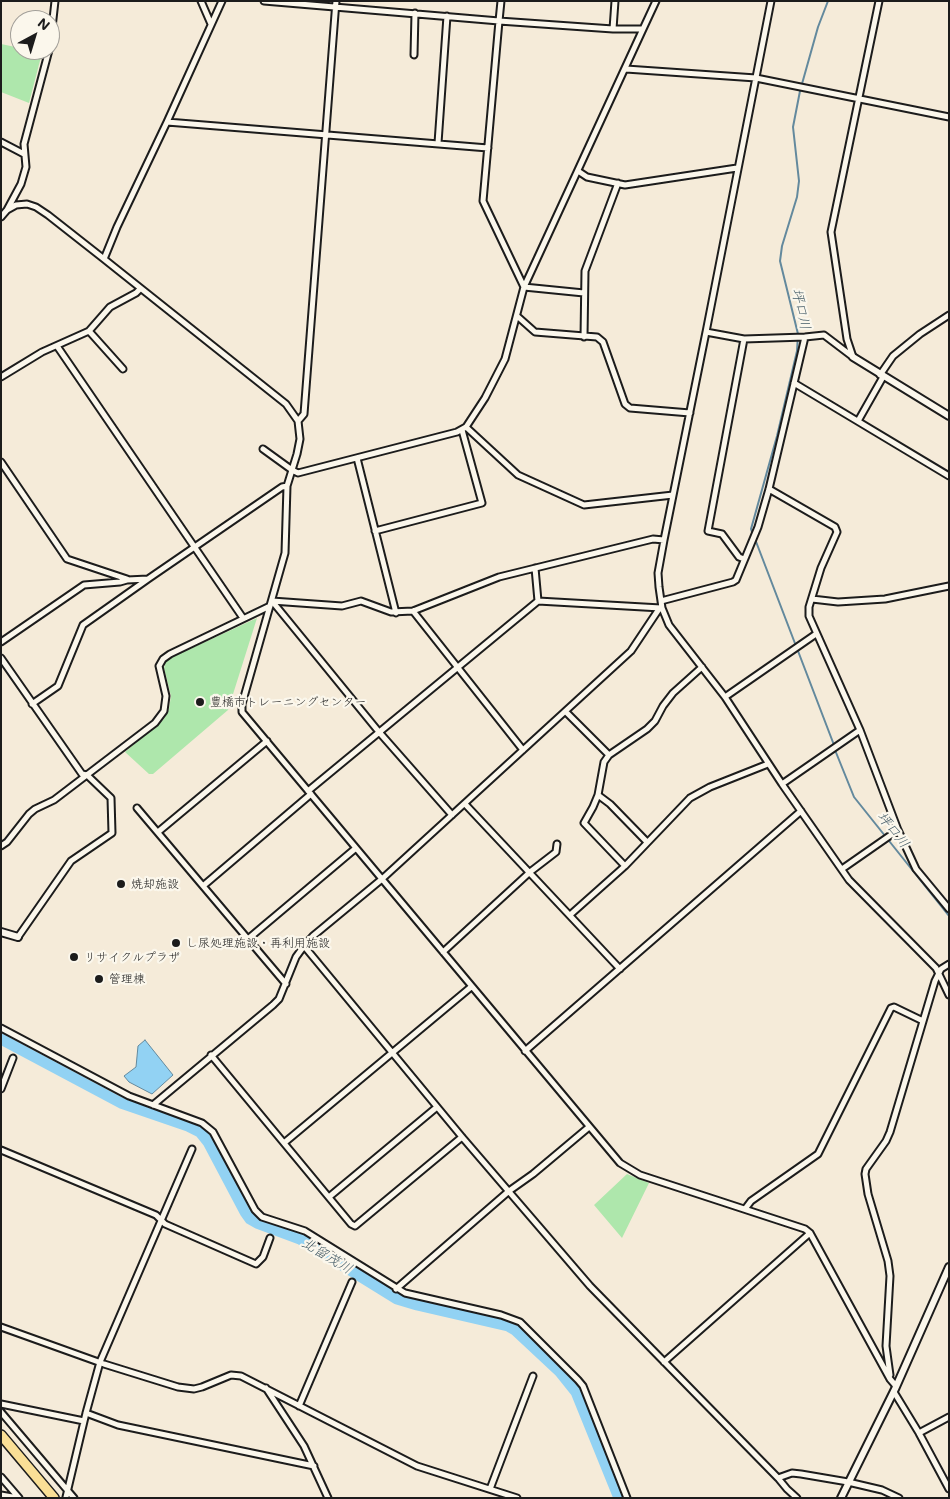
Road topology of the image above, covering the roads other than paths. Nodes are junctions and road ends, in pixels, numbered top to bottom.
1 (201, 1) edge
2 (222, 1) edge
3 (264, 1) edge
4 (500, 1) edge
5 (615, 1) edge
6 (656, 1) edge
7 (771, 1) edge
8 (878, 1) edge
9 (336, 4) edge
10 (415, 13) junction
11 (447, 16) junction
12 (499, 20) junction
13 (211, 24) junction
14 (613, 29) junction
15 (643, 30) junction
16 (414, 55) dead end
17 (46, 60) edge
18 (626, 69) junction
19 (756, 78) junction
20 (859, 100) junction
21 (949, 117) edge
22 (167, 122) junction
23 (326, 136) junction
24 (1, 142) edge
25 (438, 143) junction
26 (488, 148) junction
27 (24, 154) junction
28 (737, 168) junction
29 (578, 171) junction
30 (618, 183) junction
31 (7, 210) junction
32 (1, 217) edge
33 (104, 258) junction
34 (524, 287) junction
35 (140, 289) junction
36 (584, 293) junction
37 (949, 315) edge
38 (517, 316) junction
39 (89, 331) junction
40 (706, 332) junction
41 (584, 337) junction
42 (803, 337) junction
43 (744, 339) junction
44 (58, 346) junction
45 (853, 357) junction
46 (123, 369) dead end
47 (881, 376) junction
48 (1, 377) edge
49 (794, 383) junction
50 (690, 413) junction
51 (949, 416) edge
52 (298, 421) junction
53 (858, 421) junction
54 (464, 428) junction
55 (263, 449) dead end
56 (357, 458) junction
57 (1, 462) edge
58 (292, 470) junction
59 (949, 476) edge
60 (287, 486) junction
61 (769, 489) junction
62 (673, 495) junction
63 (374, 531) junction
64 (664, 540) junction
65 (194, 547) junction
66 (744, 559) junction
67 (535, 568) junction
68 (148, 579) junction
69 (127, 580) junction
70 (949, 586) edge
71 (812, 599) junction
72 (538, 600) junction
73 (271, 603) junction
74 (661, 606) junction
75 (413, 611) junction
76 (396, 613) junction
77 (243, 618) junction
78 (816, 634) junction
79 (1, 642) edge
80 (1, 658) edge
81 (457, 667) junction
82 (702, 667) junction
83 (725, 697) junction
84 (32, 704) junction
85 (566, 712) junction
86 (860, 730) junction
87 (379, 732) junction
88 (267, 741) junction
89 (524, 750) junction
90 (609, 756) junction
91 (768, 764) junction
92 (87, 776) junction
93 (782, 784) junction
94 (309, 793) junction
95 (598, 795) junction
96 (465, 804) junction
97 (138, 808) dead end
98 (801, 811) junction
99 (452, 815) junction
100 (898, 830) junction
101 (158, 832) junction
102 (646, 842) junction
103 (557, 844) dead end
104 (1, 846) edge
105 (356, 848) junction
106 (625, 866) junction
107 (842, 869) junction
108 (530, 872) junction
109 (382, 879) junction
110 (203, 886) junction
111 (949, 909) edge
112 (570, 915) junction
113 (1, 932) edge
114 (18, 937) joint
115 (248, 939) junction
116 (304, 946) junction
117 (443, 952) junction
118 (949, 964) edge
119 (620, 968) junction
120 (938, 973) junction
121 (286, 984) junction
122 (471, 987) junction
123 (949, 995) edge
124 (922, 1021) junction
125 (1, 1028) edge
126 (525, 1051) junction
127 (393, 1053) junction
128 (211, 1056) junction
129 (13, 1058) dead end
130 (1, 1089) edge
131 (153, 1105) junction
132 (437, 1106) junction
133 (588, 1127) junction
134 (462, 1137) junction
135 (284, 1143) junction
136 (192, 1149) dead end
137 (1, 1150) edge
138 (509, 1191) junction
139 (329, 1197) junction
140 (745, 1209) junction
141 (161, 1220) junction
142 (810, 1233) junction
143 (270, 1238) dead end
144 (949, 1267) edge
145 (352, 1282) dead end
146 (396, 1288) junction
147 (1, 1327) edge
148 (100, 1362) junction
149 (664, 1362) junction
150 (533, 1376) dead end
151 (890, 1379) junction
152 (266, 1388) junction
153 (895, 1389) junction
154 (1, 1404) edge
155 (299, 1406) junction
156 (1, 1412) edge
157 (86, 1412) junction
158 (949, 1417) edge
159 (84, 1421) junction
160 (919, 1433) junction
161 (1, 1435) edge
162 (314, 1466) junction
163 (1, 1477) edge
164 (778, 1478) junction
165 (848, 1482) junction
166 (490, 1489) junction
167 (949, 1489) edge
168 (67, 1490) junction
169 (1, 1495) edge
170 (66, 1497) edge
171 (19, 1498) edge
172 (54, 1498) edge
173 (74, 1498) edge
174 (328, 1498) edge
175 (517, 1498) edge
176 (627, 1498) edge
177 (797, 1498) edge
178 (841, 1498) edge
179 (899, 1498) edge

1 - 13 street
2 - 13 street
3 - 9 street
4 - 12 street
5 - 14 street
6 - 15 street
7 - 19 street
8 - 20 street
9 - 10 street
9 - 23 street
10 - 11 street
10 - 16 street
11 - 12 street
11 - 25 street
12 - 14 street
12 - 26 street
13 - 22 street
14 - 15 street
15 - 18 street
17 - 27 street
18 - 19 street
18 - 29 street
19 - 20 street
19 - 28 street
20 - 21 street
20 - 45 street
22 - 23 street
22 - 33 street
23 - 25 street
23 - 52 street
24 - 27 street
25 - 26 street
26 - 34 street
27 - 31 street
28 - 30 street
28 - 40 street
29 - 30 street
29 - 34 street
30 - 36 street
31 - 32 street
31 - 33 street
33 - 35 street
34 - 36 street
34 - 38 street
35 - 39 street
35 - 52 street
36 - 41 street
37 - 47 street
38 - 41 street
38 - 54 street
39 - 44 street
39 - 46 street
40 - 43 street
40 - 50 street
41 - 50 street
42 - 43 street
42 - 45 street
42 - 49 street
43 - 66 street
44 - 48 street
44 - 65 street
45 - 47 street
47 - 51 street
47 - 53 street
49 - 53 street
49 - 61 street
50 - 62 street
52 - 58 street
53 - 59 street
54 - 56 street
54 - 62 street
54 - 63 street
55 - 58 street
56 - 58 street
56 - 63 street
57 - 69 street
58 - 60 street
60 - 65 street
60 - 73 street
61 - 66 street
61 - 71 street
62 - 64 street
63 - 76 street
64 - 67 street
64 - 74 street
65 - 68 street
65 - 77 street
66 - 74 street
67 - 72 street
67 - 75 street
68 - 69 street
68 - 84 street
69 - 79 street
70 - 71 street
71 - 78 street
72 - 74 street
72 - 81 street
73 - 76 street
73 - 77 street
73 - 87 street
73 - 88 street
74 - 82 street
74 - 85 street
75 - 76 street
75 - 81 street
77 - 92 street
78 - 83 street
78 - 86 street
80 - 84 street
81 - 87 street
81 - 89 street
82 - 83 street
82 - 90 street
83 - 91 street
84 - 92 street
85 - 89 street
85 - 90 street
86 - 93 street
86 - 100 street
87 - 94 street
87 - 99 street
88 - 94 street
88 - 101 street
89 - 96 street
90 - 95 street
91 - 93 street
91 - 102 street
92 - 104 street
92 - 114 street
93 - 98 street
94 - 105 street
94 - 110 street
95 - 102 street
95 - 106 street
96 - 99 street
96 - 108 street
97 - 101 street
98 - 107 street
98 - 119 street
99 - 109 street
100 - 107 street
100 - 111 street
101 - 110 street
102 - 106 street
103 - 108 street
105 - 109 street
105 - 115 street
106 - 112 street
107 - 120 street
108 - 112 street
108 - 117 street
109 - 116 street
109 - 117 street
110 - 115 street
112 - 119 street
113 - 114 street
115 - 121 street
116 - 121 street
116 - 127 street
117 - 122 street
118 - 120 street
119 - 126 street
120 - 123 street
120 - 124 street
121 - 128 street
122 - 126 street
122 - 127 street
124 - 140 street
124 - 151 street
125 - 131 street
126 - 133 street
127 - 132 street
127 - 135 street
128 - 131 street
128 - 135 street
129 - 130 street
131 - 146 street
132 - 134 street
132 - 139 street
133 - 138 street
133 - 140 street
134 - 138 street
134 - 139 street
135 - 139 street
136 - 141 street
137 - 141 street
138 - 146 street
138 - 149 street
140 - 142 street
141 - 143 street
141 - 148 street
142 - 149 street
142 - 151 street
144 - 153 street
145 - 155 street
146 - 176 street
147 - 148 street
148 - 152 street
148 - 157 street
149 - 164 street
150 - 166 street
151 - 153 street
152 - 155 street
152 - 162 street
153 - 160 street
153 - 165 street
154 - 159 street
155 - 166 street
156 - 168 street
157 - 159 street
157 - 162 street
158 - 160 street
159 - 168 street
160 - 167 street
161 - 172 highway
162 - 174 street
163 - 171 street
164 - 165 street
164 - 177 street
165 - 178 street
165 - 179 street
166 - 175 street
168 - 170 street
168 - 173 street
169 - 171 street

